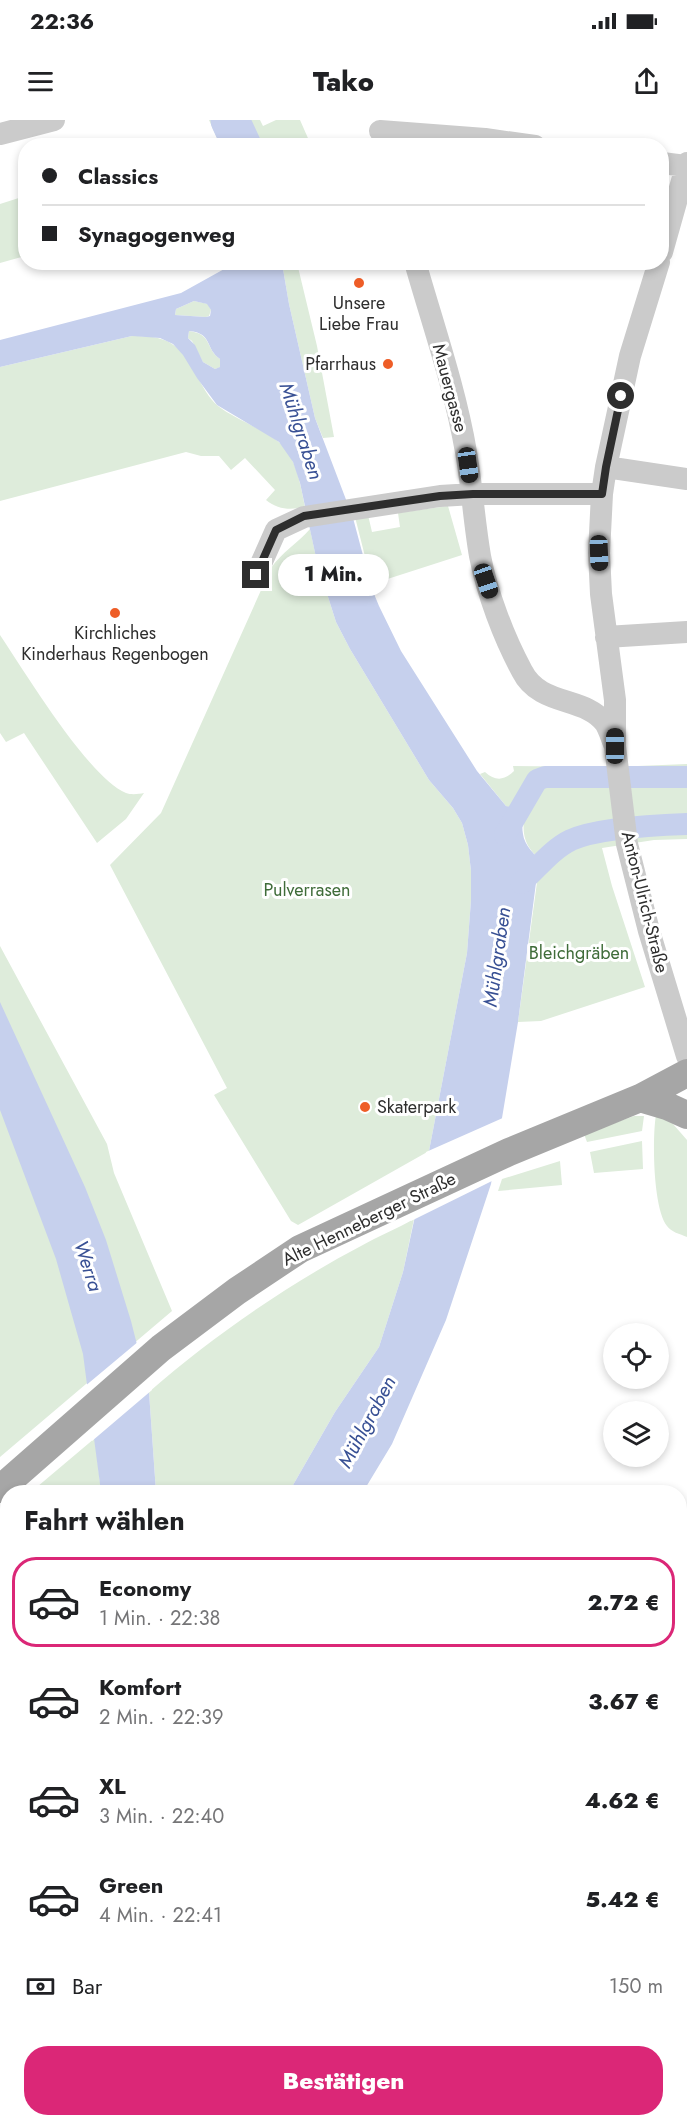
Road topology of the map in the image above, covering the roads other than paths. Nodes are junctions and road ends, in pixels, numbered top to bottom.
1 (54, 120) edge
2 (381, 132) edge
3 (0, 134) edge
4 (470, 138) edge
5 (669, 164) edge
6 (687, 165) edge
7 (669, 228) edge
8 (417, 270) edge
9 (656, 270) edge
10 (606, 467) junction
11 (687, 479) edge
12 (473, 494) junction
13 (602, 494) junction
14 (256, 575) dead end
15 (687, 632) edge
16 (606, 636) junction
17 (616, 756) junction
18 (687, 1056) edge
19 (687, 1073) edge
20 (640, 1098) junction
21 (687, 1115) edge
22 (4, 1485) edge

1 - 3 street
2 - 4 street
5 - 6 street
6 - 7 street
8 - 12 street, Mauergasse
9 - 10 street, Anton-Ulrich-Straße
10 - 11 street
10 - 13 street, Anton-Ulrich-Straße
12 - 13 street
12 - 14 street
12 - 17 street, Mauergasse
13 - 16 street, Anton-Ulrich-Straße
15 - 16 street
16 - 17 street, Anton-Ulrich-Straße
17 - 18 street, Anton-Ulrich-Straße
19 - 20 main road, Alte Henneberger Straße
20 - 21 main road
20 - 22 main road, Alte Henneberger Straße

